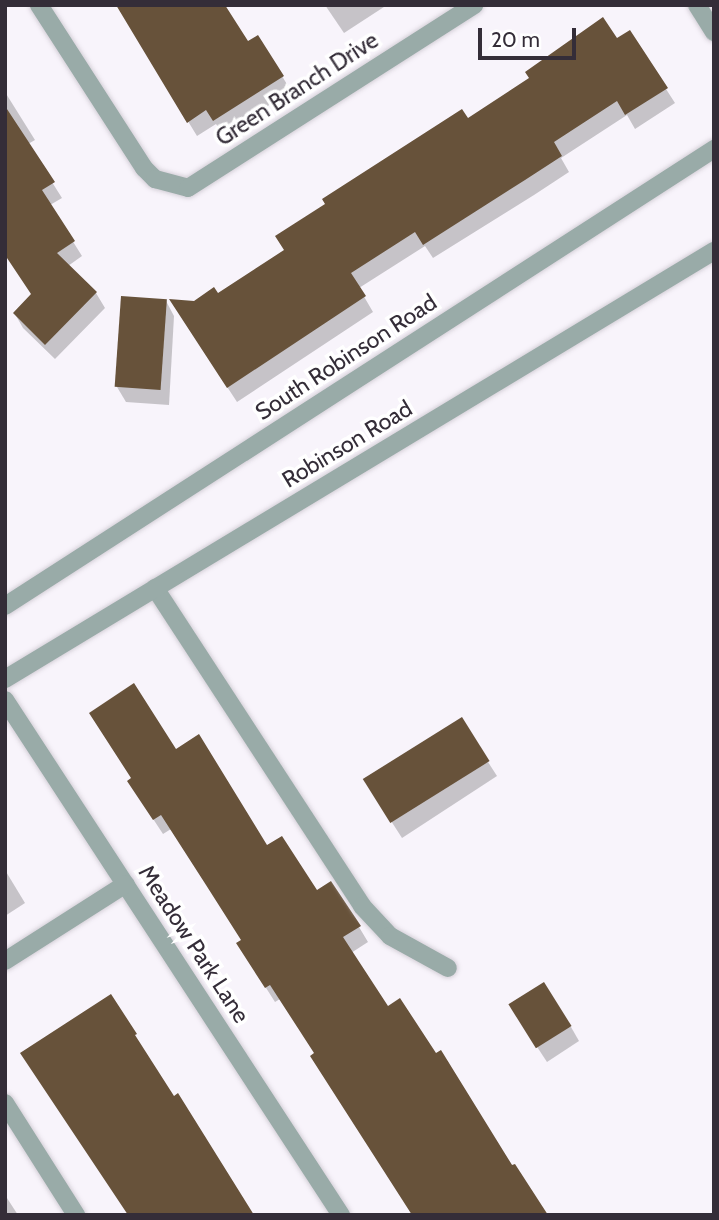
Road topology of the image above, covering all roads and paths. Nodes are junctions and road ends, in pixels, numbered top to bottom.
1 (39, 5) edge
2 (474, 5) edge
3 (697, 5) edge
4 (714, 32) edge
5 (714, 149) edge
6 (714, 251) edge
7 (155, 588) junction
8 (5, 606) edge
9 (5, 679) edge
10 (5, 700) edge
11 (126, 884) junction
12 (5, 961) edge
13 (448, 968) dead end
14 (5, 1103) edge
15 (76, 1215) edge
16 (341, 1215) edge

1 - 2 street, Green Branch Drive
3 - 4 street
5 - 8 street, South Robinson Road
6 - 7 street, Robinson Road
7 - 9 street, Robinson Road
7 - 13 street
10 - 11 street, Meadow Park Lane
11 - 12 street
11 - 16 street, Meadow Park Lane
14 - 15 street

